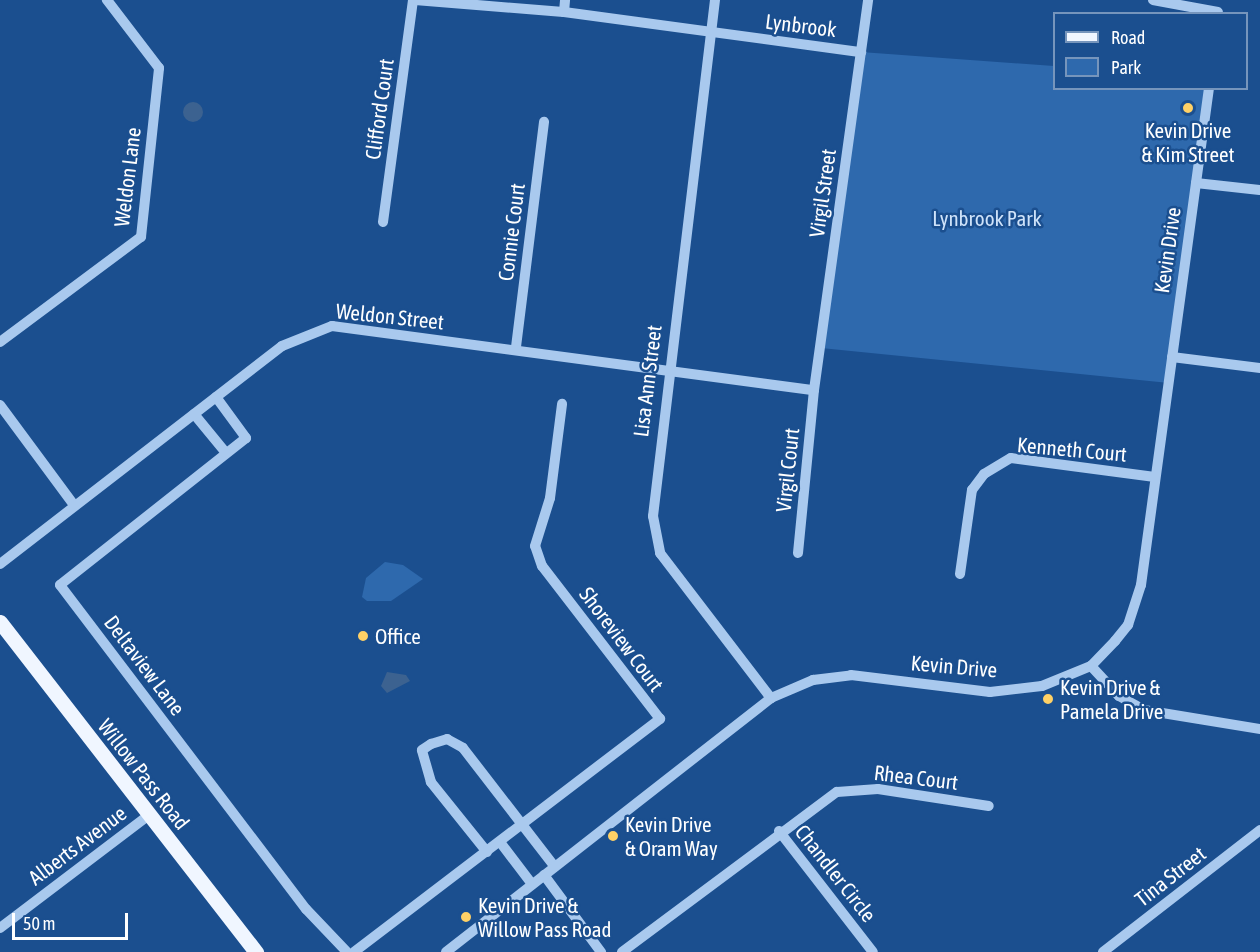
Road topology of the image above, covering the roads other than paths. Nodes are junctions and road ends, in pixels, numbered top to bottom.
1 (107, 0) edge
2 (414, 0) edge
3 (565, 0) edge
4 (715, 0) edge
5 (868, 0) edge
6 (1153, 0) edge
7 (1218, 8) edge
8 (564, 12) junction
9 (709, 33) junction
10 (861, 52) junction
11 (1209, 90) edge
12 (544, 122) dead end
13 (1196, 183) junction
14 (1260, 190) edge
15 (383, 222) dead end
16 (0, 342) edge
17 (516, 347) junction
18 (1172, 357) junction
19 (1260, 368) edge
20 (668, 373) junction
21 (814, 390) junction
22 (216, 397) junction
23 (562, 404) dead end
24 (0, 405) edge
25 (194, 414) junction
26 (226, 453) junction
27 (1155, 477) junction
28 (75, 505) junction
29 (798, 553) dead end
30 (0, 564) edge
31 (960, 574) dead end
32 (0, 622) edge
33 (1091, 666) junction
34 (771, 698) junction
35 (1260, 729) edge
36 (988, 806) dead end
37 (149, 815) junction
38 (522, 824) junction
39 (1260, 830) edge
40 (779, 831) junction
41 (500, 842) junction
42 (487, 852) junction
43 (555, 867) junction
44 (544, 875) junction
45 (532, 884) junction
46 (0, 928) edge
47 (256, 952) edge
48 (347, 952) edge
49 (354, 952) edge
50 (446, 952) edge
51 (601, 952) edge
52 (622, 952) edge
53 (873, 952) edge
54 (1103, 952) edge

1 - 16 street, Weldon Lane
2 - 8 street, Lynbrook
2 - 15 street, Clifford Court
3 - 8 street
4 - 9 street, Lisa Ann Street
5 - 10 street, Virgil Street
6 - 7 street
8 - 9 street, Lynbrook
9 - 10 street, Lynbrook
9 - 20 street, Lisa Ann Street
10 - 21 street, Virgil Street
11 - 13 street, Kevin Drive
12 - 17 street, Connie Court
13 - 14 street
13 - 18 street, Kevin Drive
17 - 20 street, Weldon Street
17 - 22 street, Weldon Street
18 - 19 street
18 - 27 street, Kevin Drive
20 - 21 street, Weldon Street
20 - 34 street, Lisa Ann Street
21 - 29 street, Virgil Court
22 - 25 street, Weldon Street
22 - 26 street, Deltaview Lane
23 - 38 street, Shoreview Court
24 - 28 street
25 - 26 street
25 - 28 street, Weldon Street
26 - 48 street, Deltaview Lane
27 - 31 street, Kenneth Court
27 - 33 street, Kevin Drive
28 - 30 street, Weldon Street
32 - 37 main road, Willow Pass Road
33 - 34 street, Kevin Drive
33 - 35 street
34 - 43 street, Kevin Drive
36 - 40 street, Rhea Court
37 - 46 street, Alberts Avenue
37 - 47 main road, Willow Pass Road
38 - 41 street, Shoreview Court
38 - 42 street
38 - 43 street
39 - 54 street, Tina Street
40 - 52 street, Chandler Circle
40 - 53 street, Chandler Circle
41 - 42 street
41 - 45 street
42 - 49 street
43 - 44 street, Kevin Drive
44 - 45 street, Kevin Drive
44 - 51 street
45 - 50 street, Kevin Drive

